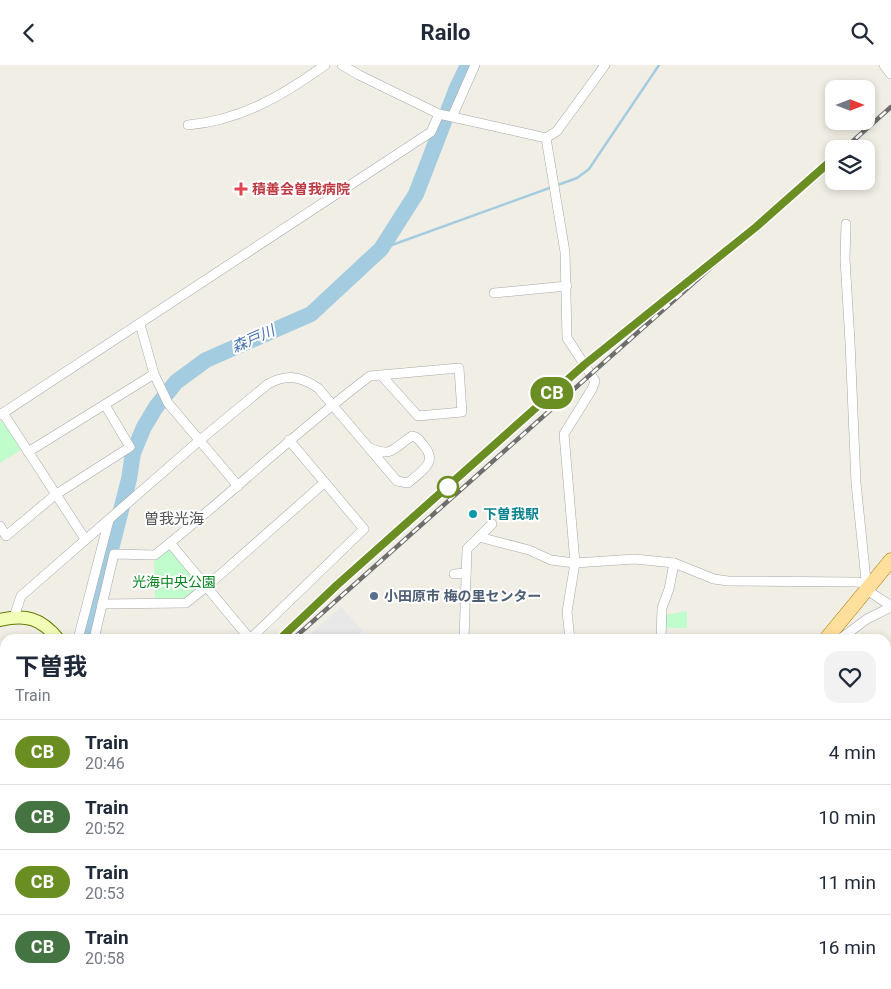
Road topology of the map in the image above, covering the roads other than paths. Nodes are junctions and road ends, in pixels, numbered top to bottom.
1 (325, 65) edge
2 (342, 65) edge
3 (475, 65) edge
4 (605, 65) edge
5 (885, 65) edge
6 (891, 73) edge
7 (439, 114) junction
8 (452, 117) junction
9 (188, 125) dead end
10 (546, 138) junction
11 (846, 224) dead end
12 (567, 286) junction
13 (494, 293) dead end
14 (140, 324) junction
15 (154, 374) junction
16 (382, 375) junction
17 (332, 404) junction
18 (105, 405) junction
19 (1, 414) edge
20 (200, 439) junction
21 (289, 440) junction
22 (370, 448) junction
23 (28, 452) junction
24 (324, 483) junction
25 (238, 486) junction
26 (55, 495) junction
27 (111, 517) junction
28 (492, 524) dead end
29 (0, 526) edge
30 (479, 537) junction
31 (85, 539) junction
32 (170, 543) junction
33 (891, 560) edge
34 (575, 563) junction
35 (674, 563) junction
36 (466, 573) junction
37 (454, 575) dead end
38 (206, 587) junction
39 (867, 590) junction
40 (102, 604) junction
41 (891, 607) edge
42 (14, 617) junction
43 (0, 620) edge
44 (53, 634) edge
45 (79, 634) edge
46 (95, 634) edge
47 (246, 634) edge
48 (255, 634) edge
49 (464, 634) edge
50 (569, 634) edge
51 (661, 634) edge
52 (830, 634) edge
53 (847, 634) edge

1 - 9 street
2 - 7 street
3 - 8 street
4 - 10 street
5 - 6 street
7 - 8 street
7 - 14 street
8 - 10 street
10 - 12 street
11 - 39 street
12 - 13 street
12 - 34 street
14 - 15 street
14 - 19 street
15 - 18 street
15 - 20 street
16 - 16 street
16 - 17 street
17 - 20 street
17 - 21 street
17 - 22 street
18 - 23 street
18 - 26 street
19 - 23 street
20 - 25 street
20 - 27 street
21 - 24 street
21 - 25 street
22 - 22 street
23 - 26 street
24 - 38 street
24 - 48 street
25 - 32 street
26 - 29 street
26 - 31 street
27 - 31 street
27 - 45 street
28 - 30 street
30 - 34 street
30 - 36 street
31 - 42 street
32 - 38 street
32 - 40 street
33 - 39 main road
34 - 35 street
34 - 50 street
35 - 39 street
35 - 51 street
36 - 37 street
36 - 49 street
38 - 40 street
38 - 47 street
39 - 41 street
39 - 52 main road
40 - 46 street
41 - 53 street
42 - 43 main road
42 - 44 main road

